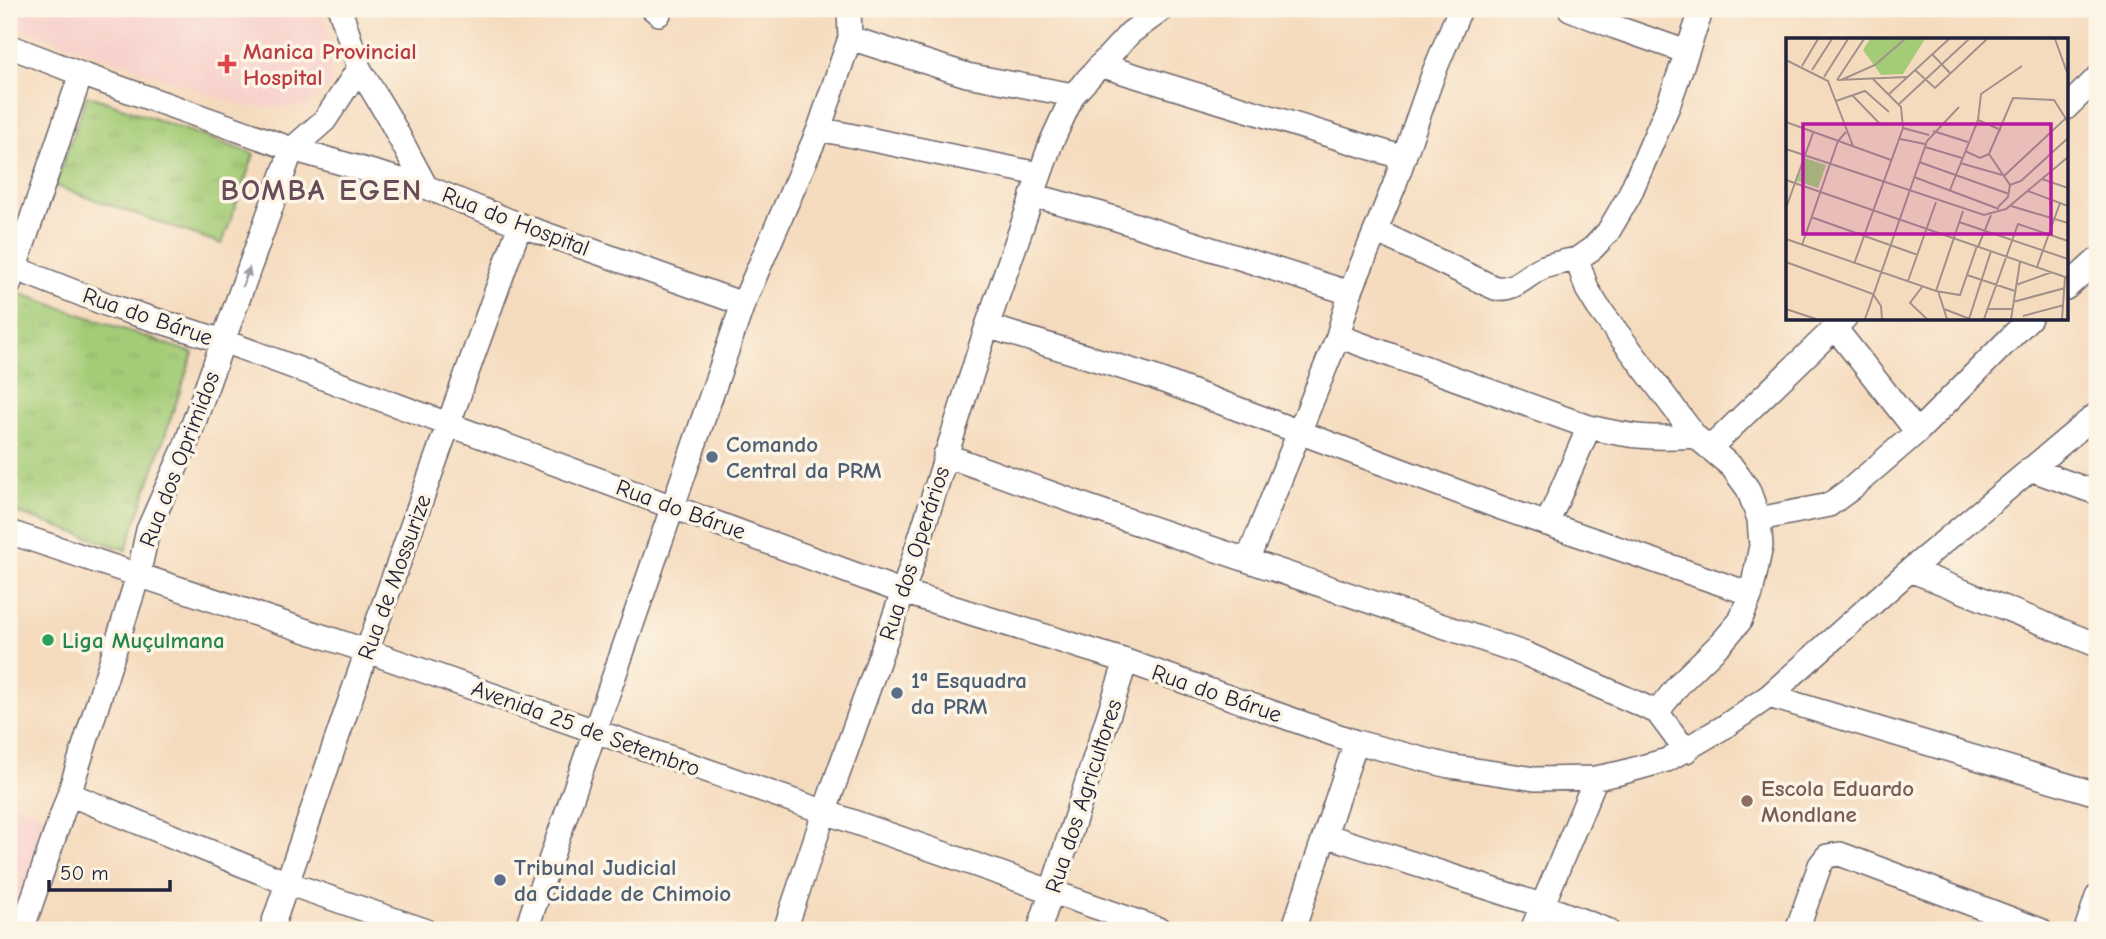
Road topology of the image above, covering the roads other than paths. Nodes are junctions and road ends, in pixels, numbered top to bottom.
1 (340, 9) edge
2 (849, 9) edge
3 (1163, 9) edge
4 (1460, 9) edge
5 (1570, 9) edge
6 (1702, 9) edge
7 (850, 38) junction
8 (9, 46) edge
9 (1687, 52) junction
10 (1100, 65) junction
11 (359, 68) junction
12 (81, 74) junction
13 (2097, 78) edge
14 (1073, 95) junction
15 (2068, 106) edge
16 (820, 129) junction
17 (292, 149) junction
18 (1404, 158) junction
19 (1035, 185) junction
20 (426, 187) junction
21 (520, 225) junction
22 (1377, 231) junction
23 (1577, 259) junction
24 (2097, 260) edge
25 (11, 273) edge
26 (2068, 286) edge
27 (1350, 293) junction
28 (743, 304) junction
29 (2028, 320) edge
30 (1840, 323) edge
31 (987, 326) junction
32 (1338, 336) junction
33 (223, 341) junction
34 (2097, 414) edge
35 (449, 425) junction
36 (1589, 427) junction
37 (1301, 432) junction
38 (1917, 432) junction
39 (1703, 442) junction
40 (945, 455) junction
41 (2030, 469) junction
42 (2097, 493) edge
43 (674, 506) junction
44 (1759, 519) junction
45 (1547, 524) junction
46 (9, 532) edge
47 (1248, 559) junction
48 (1910, 570) junction
49 (138, 576) junction
50 (903, 592) junction
51 (1751, 594) junction
52 (2097, 645) edge
53 (367, 651) junction
54 (1126, 661) junction
55 (1769, 696) junction
56 (1657, 712) junction
57 (597, 731) junction
58 (1356, 741) junction
59 (1686, 751) junction
60 (1596, 778) junction
61 (69, 794) junction
62 (2097, 794) edge
63 (824, 813) junction
64 (1325, 835) junction
65 (288, 883) junction
66 (1053, 892) junction
67 (2097, 897) edge
68 (1541, 905) junction
69 (22, 930) edge
70 (271, 930) edge
71 (424, 930) edge
72 (526, 930) edge
73 (785, 930) edge
74 (1039, 930) edge
75 (1161, 930) edge
76 (1293, 930) edge
77 (1532, 930) edge
78 (1607, 930) edge
79 (1797, 930) edge
80 (2040, 930) edge
81 (2086, 930) edge

1 - 11 street
2 - 7 street
3 - 10 street, Rua dos Operários
4 - 18 street
5 - 9 street
6 - 9 street
7 - 14 street
7 - 16 street
8 - 12 street, Rua do Hospital
9 - 23 street
10 - 14 street, Rua dos Operários
10 - 18 street
11 - 17 street
11 - 20 street
12 - 17 street, Rua do Hospital
12 - 25 street
13 - 15 street
14 - 19 street, Rua dos Operários
16 - 19 street
16 - 28 street
17 - 20 street, Rua do Hospital
33 -> 17 street, Rua dos Oprimidos
18 - 22 street
19 - 27 street
19 - 31 street, Rua dos Operários
20 - 21 street, Rua do Hospital
21 - 28 street, Rua do Hospital
21 - 35 street, Rua de Mossurize
22 - 23 street
22 - 27 street
23 - 39 street
24 - 26 street
25 - 33 street, Rua do Bárue
27 - 32 street
28 - 43 street
29 - 38 street
30 - 38 street
30 - 39 street
31 - 37 street
31 - 40 street, Rua dos Operários
32 - 36 street
32 - 37 street
33 - 35 street, Rua do Bárue
33 - 49 street, Rua dos Oprimidos
34 - 41 street, Rua do Bárue
35 - 43 street, Rua do Bárue
35 - 53 street, Rua de Mossurize
36 - 39 street
36 - 45 street
37 - 45 street
37 - 47 street
38 - 44 street
39 - 44 street
40 - 47 street
40 - 50 street, Rua dos Operários
41 - 42 street
41 - 48 street, Rua do Bárue
43 - 50 street, Rua do Bárue
43 - 57 street
44 - 51 street
45 - 51 street
46 - 49 street, Avenida 25 de Setembro
47 - 56 street
48 - 52 street
48 - 55 street, Rua do Bárue
49 - 53 street, Avenida 25 de Setembro
49 - 61 street, Rua dos Oprimidos
50 - 54 street, Rua do Bárue
50 - 63 street, Rua dos Operários
51 - 56 street
53 - 57 street, Avenida 25 de Setembro
53 - 65 street, Rua de Mossurize
54 - 58 street, Rua do Bárue
54 - 66 street, Rua dos Agricultores
55 - 59 street, Rua do Bárue
55 - 62 street
56 - 59 street
57 - 63 street, Avenida 25 de Setembro
57 - 72 street
58 - 60 street, Rua do Bárue
58 - 64 street
59 - 60 street, Rua do Bárue
60 - 68 street
61 - 65 street
61 - 69 street, Rua dos Oprimidos
63 - 66 street, Avenida 25 de Setembro
63 - 73 street, Rua dos Operários
64 - 68 street
64 - 76 street
65 - 70 street, Rua de Mossurize
65 - 71 street
66 - 74 street, Rua dos Agricultores
66 - 75 street, Avenida 25 de Setembro
67 - 81 street
68 - 77 street
68 - 78 street
79 - 80 street

